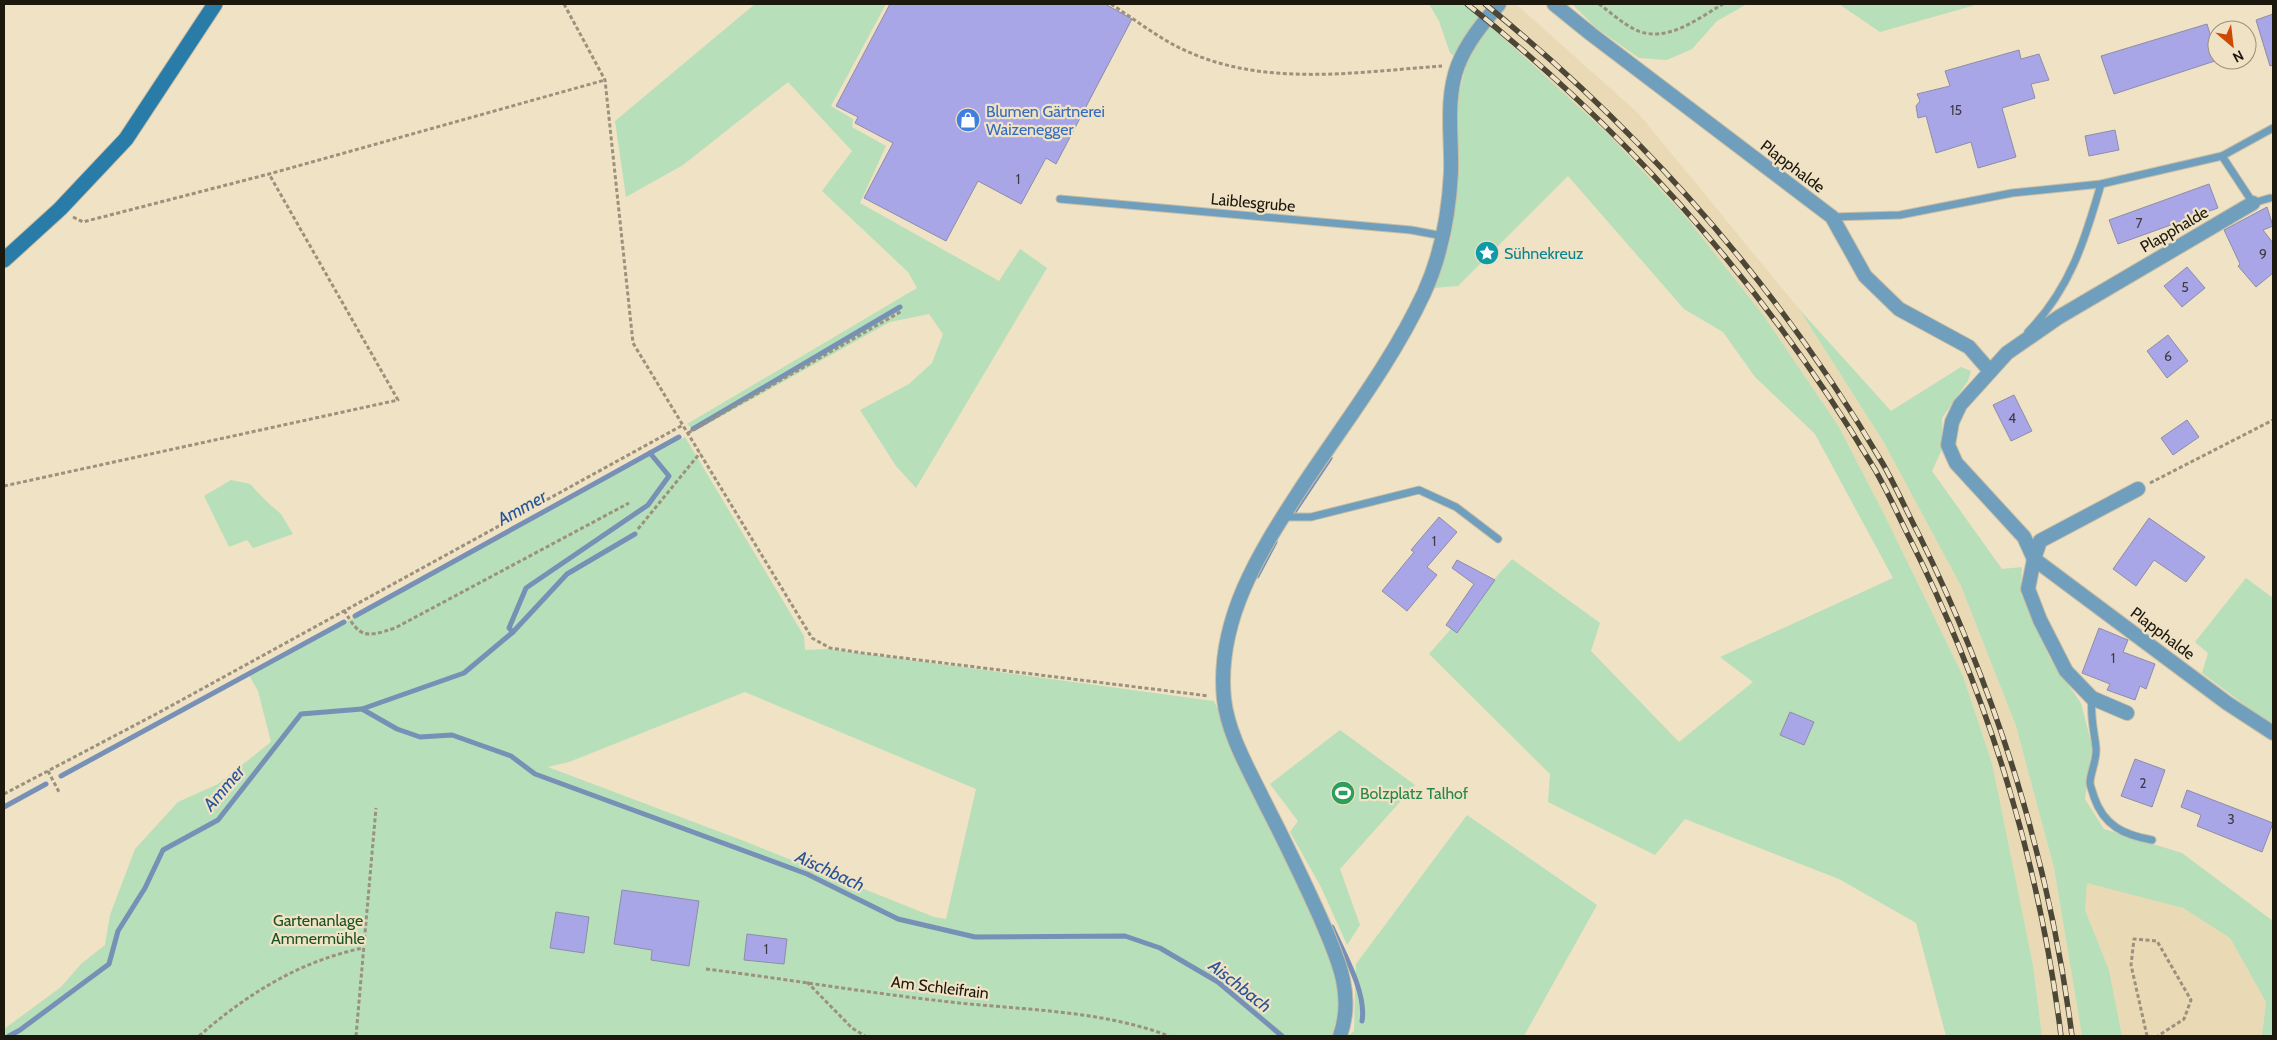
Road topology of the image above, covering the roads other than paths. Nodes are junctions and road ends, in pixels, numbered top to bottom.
1 (215, 4) edge
2 (1498, 4) edge
3 (1554, 4) edge
4 (2273, 128) edge
5 (2222, 156) junction
6 (2101, 184) junction
7 (2270, 198) dead end
8 (1060, 199) dead end
9 (2253, 203) junction
10 (1832, 217) junction
11 (1443, 236) junction
12 (4, 260) edge
13 (2007, 353) junction
14 (1990, 371) junction
15 (2138, 489) road end
16 (1283, 517) junction
17 (1498, 540) dead end
18 (2034, 559) junction
19 (2092, 698) junction
20 (2127, 712) dead end
21 (2273, 733) edge
22 (2152, 840) dead end
23 (1340, 1036) edge

1 - 12 street
2 - 11 street
3 - 10 street, Plapphalde
4 - 5 lane
5 - 6 lane
5 - 9 lane
6 - 10 lane
6 - 13 lane
7 - 9 lane
8 - 11 lane, Laiblesgrube
9 - 13 street, Plapphalde
10 - 14 street, Plapphalde
11 - 16 street
13 - 14 street, Plapphalde
14 - 18 street, Plapphalde
15 - 18 street
16 - 17 lane
16 - 23 street
18 - 19 street
18 - 21 street, Plapphalde
19 - 20 street
19 - 22 lane

